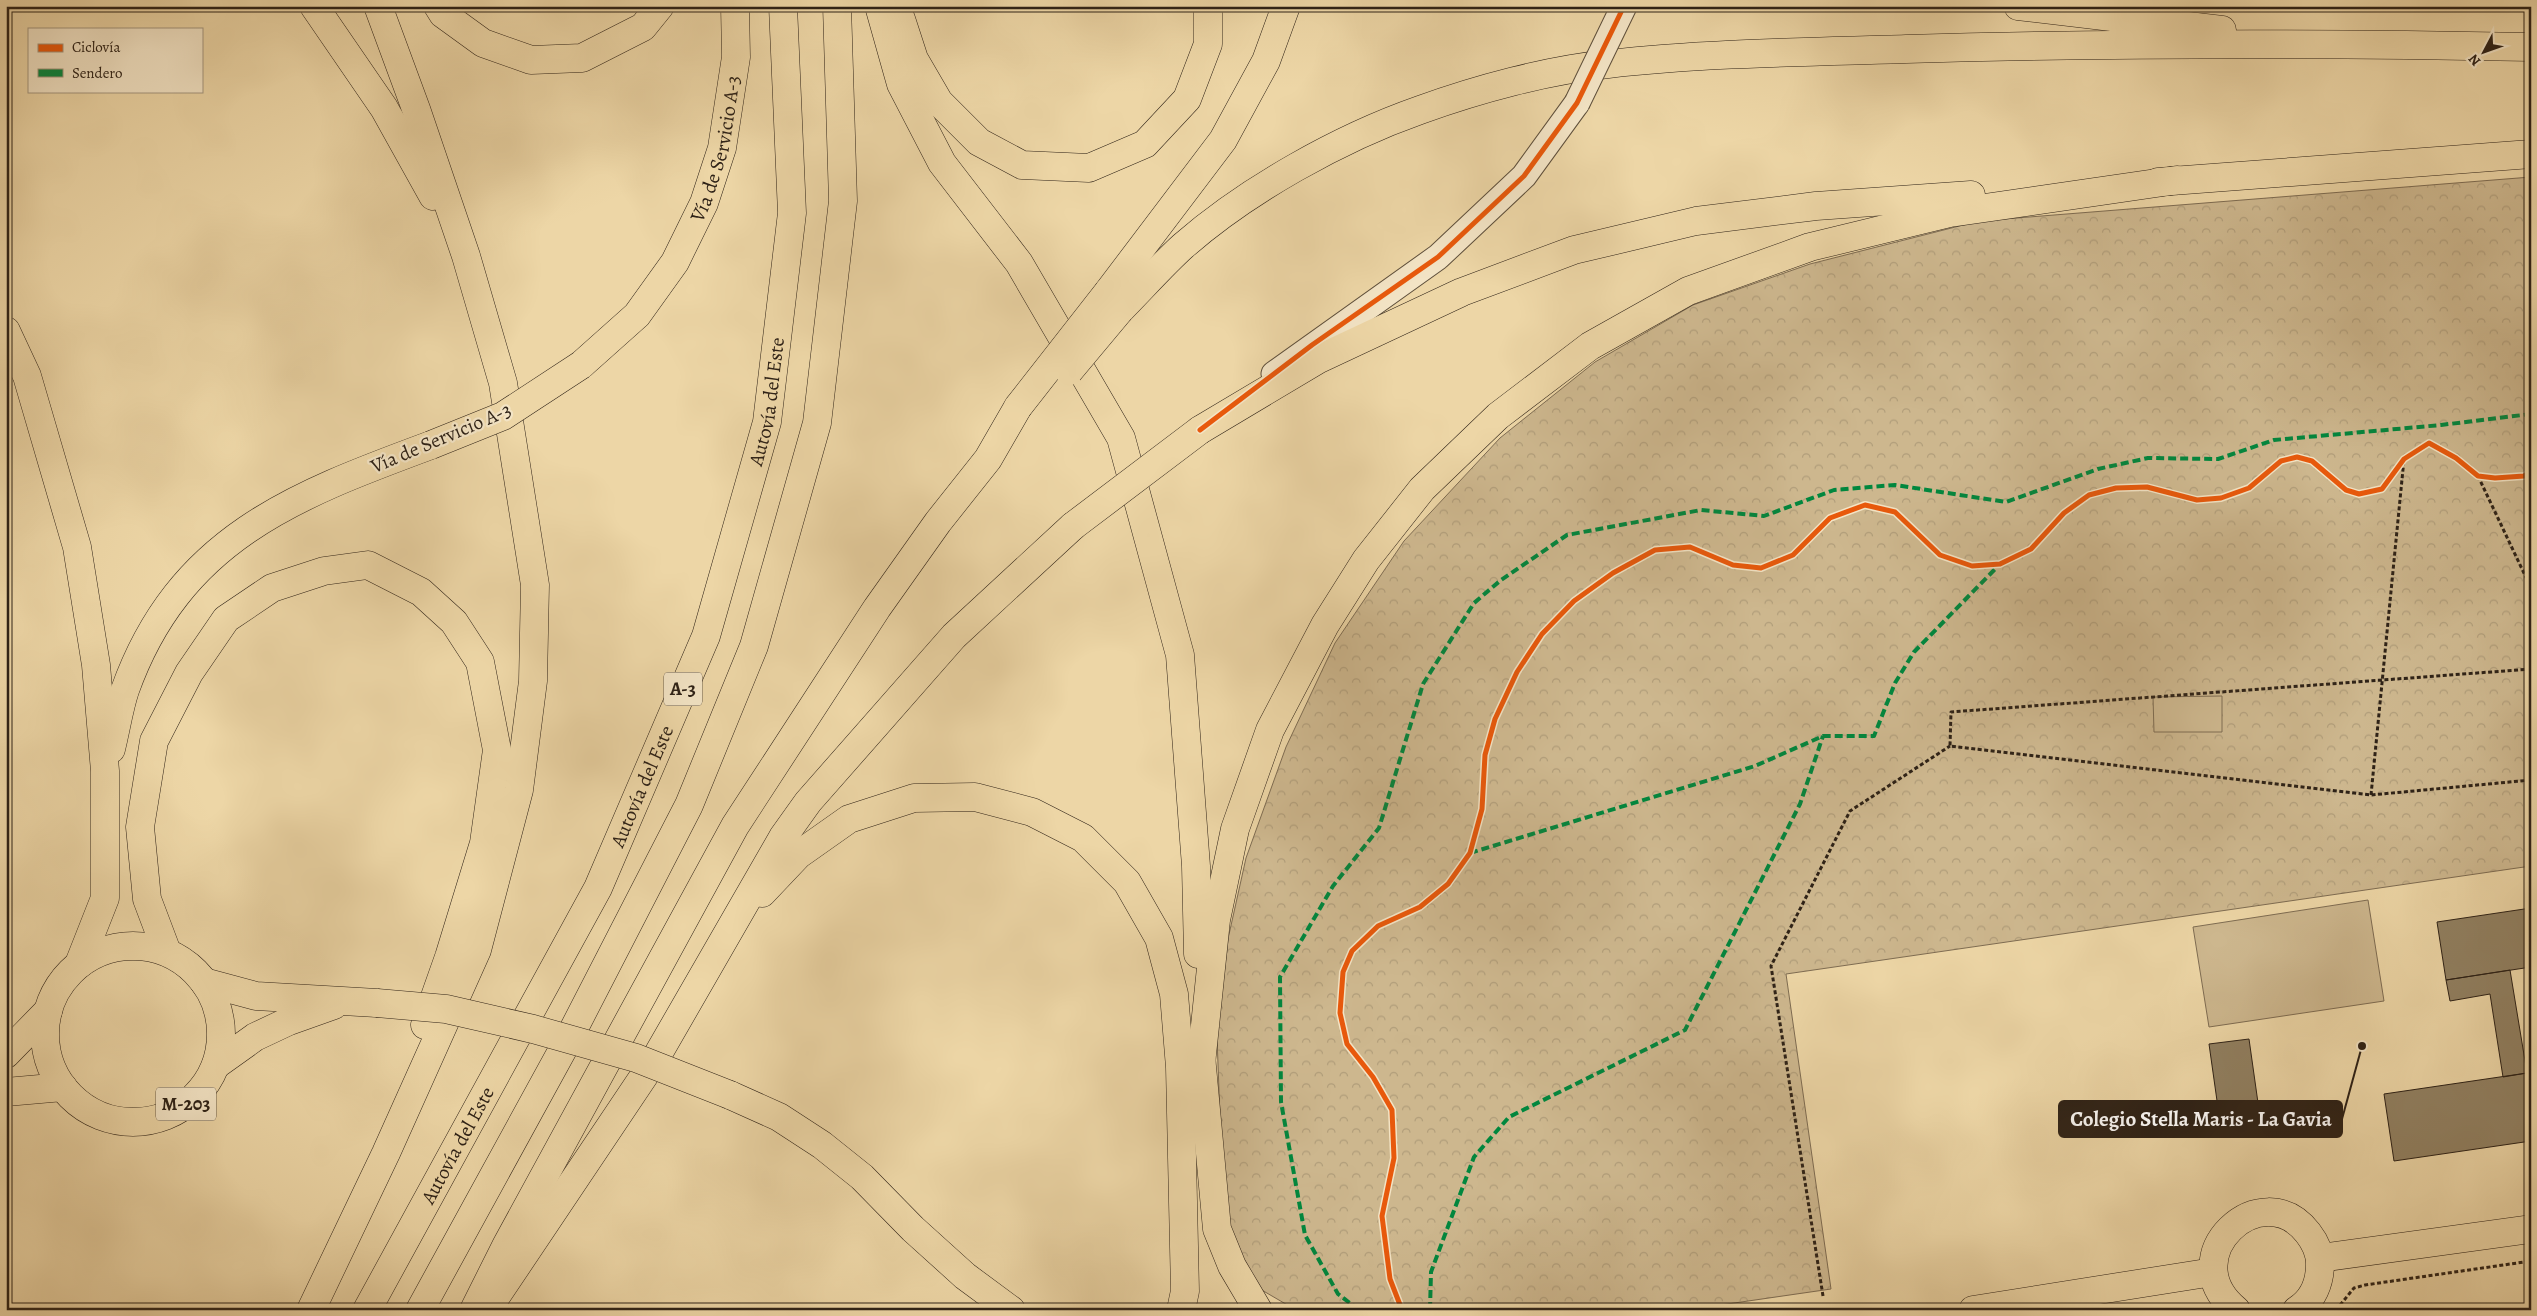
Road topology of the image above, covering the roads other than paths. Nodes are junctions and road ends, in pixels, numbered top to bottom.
1 (314, 6) edge
2 (378, 6) edge
3 (438, 6) edge
4 (660, 6) edge
5 (735, 6) edge
6 (783, 6) edge
7 (837, 6) edge
8 (879, 6) edge
9 (896, 6) edge
10 (1208, 6) edge
11 (1286, 6) edge
12 (1624, 6) edge
13 (2018, 6) edge
14 (2333, 43) junction
15 (2531, 47) edge
16 (2531, 154) edge
17 (2177, 180) junction
18 (466, 256) junction
19 (1114, 301) junction
20 (6, 331) edge
21 (1200, 430) junction
22 (105, 771) junction
23 (732, 925) junction
24 (166, 952) junction
25 (79, 964) junction
26 (204, 982) junction
27 (340, 1002) junction
28 (48, 1011) junction
29 (6, 1054) edge
30 (1201, 1064) junction
31 (216, 1065) junction
32 (63, 1087) junction
33 (6, 1092) edge
34 (386, 1153) junction
35 (2531, 1229) edge
36 (2320, 1258) junction
37 (2213, 1272) junction
38 (1011, 1308) edge
39 (311, 1310) edge
40 (367, 1310) edge
41 (420, 1310) edge
42 (474, 1310) edge
43 (487, 1310) edge
44 (1181, 1310) edge
45 (1258, 1310) edge
46 (1973, 1310) edge
47 (2236, 1310) edge
48 (2297, 1310) edge

1 - 18 main road
2 - 18 main road
3 - 4 main road
5 - 22 main road, Vía de Servicio A-3, bridge
6 - 40 main road, Autovía del Este / A-3
7 - 41 main road, A-3
8 - 30 main road
9 - 10 main road
11 - 19 main road
12 - 21 street, bridge
13 - 14 main road
14 - 15 main road
14 - 19 main road
16 - 17 main road
17 - 21 main road
17 - 30 main road
18 - 34 main road
19 - 42 main road, bridge
20 - 22 main road
21 - 23 main road, bridge
22 - 25 main road
23 - 43 main road
23 - 44 main road
24 - 25 main road, M-203
24 - 26 main road, M-203
24 - 34 main road
25 - 28 main road, M-203
26 - 27 main road
26 - 31 main road, M-203
27 - 31 main road
27 - 38 main road, bridge
28 - 29 main road, M-203
28 - 32 main road, M-203
30 - 45 main road
31 - 32 main road, M-203
32 - 33 main road
34 - 39 main road
35 - 36 main road
36 - 37 main road
36 - 48 main road
37 - 46 main road
37 - 47 main road

